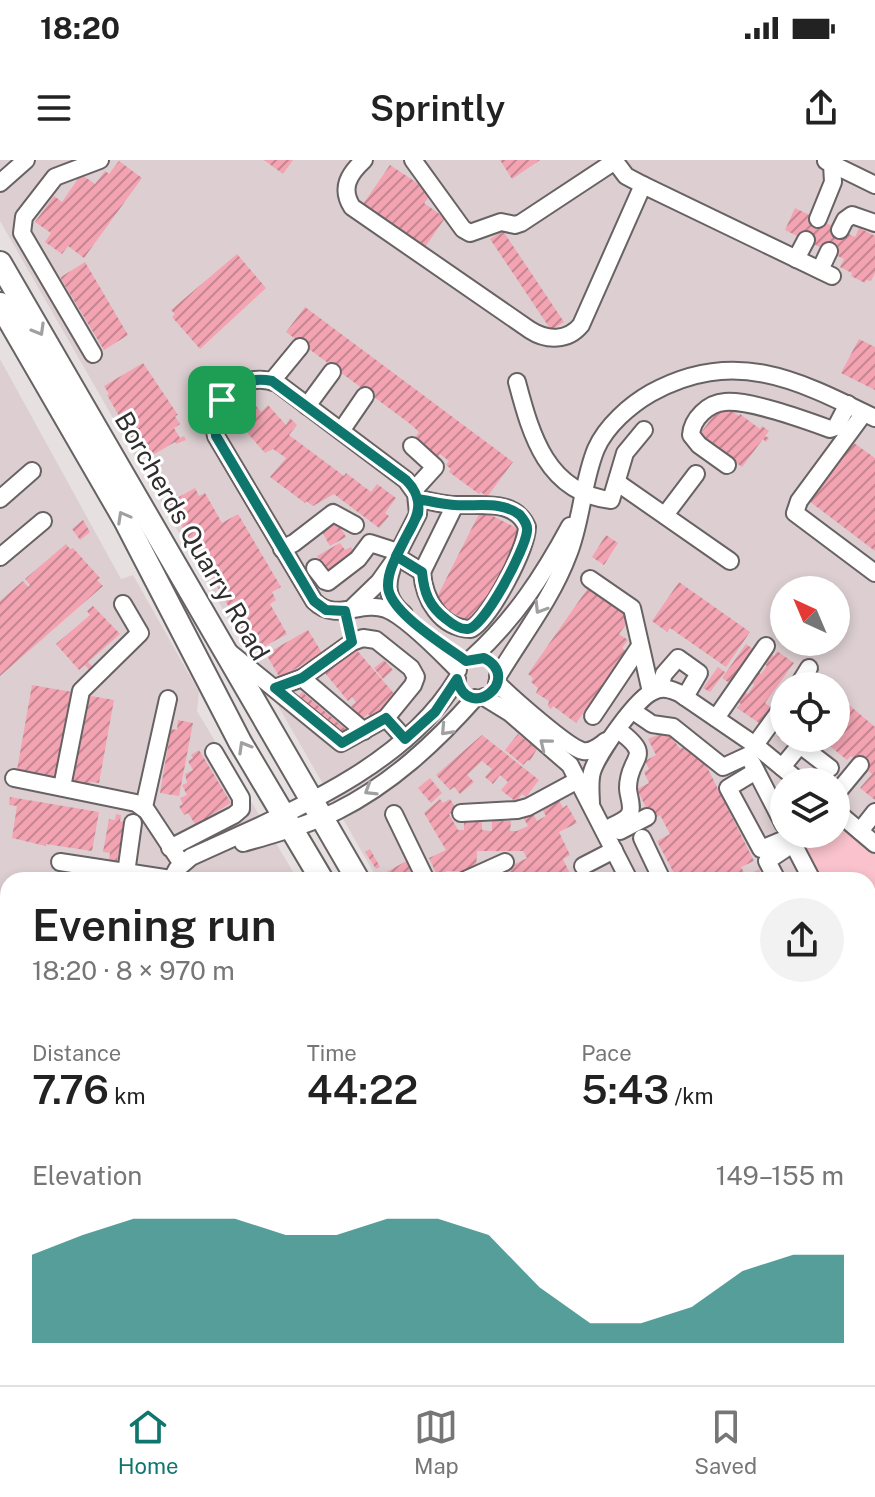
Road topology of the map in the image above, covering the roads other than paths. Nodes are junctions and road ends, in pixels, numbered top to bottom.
1 (26, 160) edge
2 (100, 160) edge
3 (364, 160) edge
4 (413, 160) edge
5 (614, 161) edge
6 (828, 162) edge
7 (0, 183) edge
8 (643, 185) junction
9 (875, 185) edge
10 (818, 219) dead end
11 (875, 223) edge
12 (840, 230) dead end
13 (806, 240) dead end
14 (829, 251) dead end
15 (796, 259) junction
16 (0, 263) edge
17 (0, 304) edge
18 (300, 347) dead end
19 (93, 354) dead end
20 (332, 372) dead end
21 (272, 381) junction
22 (517, 382) dead end
23 (365, 396) dead end
24 (848, 404) junction
25 (307, 406) junction
26 (870, 415) edge
27 (644, 430) dead end
28 (341, 431) junction
29 (412, 446) dead end
30 (727, 465) dead end
31 (32, 471) dead end
32 (696, 474) dead end
33 (618, 483) junction
34 (416, 494) junction
35 (0, 499) edge
36 (582, 503) junction
37 (455, 505) junction
38 (665, 515) junction
39 (43, 521) dead end
40 (355, 525) dead end
41 (282, 549) junction
42 (396, 556) junction
43 (0, 557) edge
44 (730, 561) dead end
45 (315, 568) dead end
46 (422, 572) junction
47 (875, 573) edge
48 (590, 579) dead end
49 (123, 604) dead end
50 (348, 611) junction
51 (352, 642) junction
52 (640, 646) junction
53 (766, 646) dead end
54 (227, 650) junction
55 (463, 667) junction
56 (809, 668) dead end
57 (807, 672) edge
58 (302, 678) junction
59 (498, 680) junction
60 (275, 688) junction
61 (655, 691) junction
62 (685, 697) junction
63 (480, 698) junction
64 (168, 699) dead end
65 (633, 711) junction
66 (593, 716) dead end
67 (386, 718) junction
68 (716, 718) junction
69 (770, 729) edge
70 (364, 731) junction
71 (617, 731) junction
72 (405, 739) junction
73 (214, 752) dead end
74 (753, 759) junction
75 (860, 765) dead end
76 (782, 767) joint
77 (830, 768) dead end
78 (850, 777) edge
79 (14, 778) dead end
80 (578, 780) junction
81 (717, 781) dead end
82 (62, 787) junction
83 (770, 795) edge
84 (591, 805) junction
85 (144, 807) junction
86 (318, 808) junction
87 (875, 812) edge
88 (461, 813) dead end
89 (394, 814) dead end
90 (647, 817) dead end
91 (287, 821) junction
92 (133, 823) dead end
93 (850, 823) edge
94 (860, 831) junction
95 (642, 838) dead end
96 (608, 839) junction
97 (770, 844) edge
98 (875, 844) edge
99 (170, 848) junction
100 (778, 848) edge
101 (796, 848) edge
102 (60, 862) dead end
103 (505, 862) dead end
104 (182, 864) junction
105 (583, 866) dead end
106 (120, 872) edge
107 (126, 872) edge
108 (176, 872) edge
109 (317, 872) edge
110 (354, 872) edge
111 (422, 872) edge
112 (483, 872) edge
113 (625, 872) edge
114 (658, 872) edge
115 (773, 872) edge
116 (808, 872) edge

1 - 7 street
2 - 19 street
3 - 8 street
4 - 5 street
5 - 8 street
6 - 9 street
6 - 10 street
8 - 15 street
11 - 12 street
13 - 15 street
14 - 15 street
16 -> 54 main road, Borcherds Quarry Road
91 -> 17 main road, Borcherds Quarry Road
18 - 21 street
20 - 25 street
21 - 25 street
21 - 41 street
22 - 36 street
23 - 28 street
24 - 26 street
24 - 30 street
24 - 36 street
25 - 28 street
26 - 47 street
27 - 33 street
28 - 34 street
29 - 34 street
31 - 35 street
32 - 38 street
33 - 36 street
33 - 38 street
34 - 37 street
34 - 42 street
36 - 55 street
36 -> 59 street
37 - 46 street
37 - 46 street
38 - 44 street
39 - 43 street
40 - 41 street
41 - 50 street
42 - 45 street
42 - 46 street
42 - 50 street
42 - 55 street
48 - 52 street
49 - 82 street
50 - 51 street
50 - 55 street
51 - 58 street
51 - 67 street
52 - 61 street
52 - 66 street
53 - 68 street
54 - 60 street
54 - 86 main road, Borcherds Quarry Road
55 - 59 street
55 - 63 street
55 - 72 street
56 - 57 street
58 - 60 street
58 - 70 street
59 - 63 street
59 - 71 street
60 - 70 street
61 - 62 street
61 - 62 street
61 - 65 street
62 - 68 street
80 -> 63 street
63 -> 86 street
64 - 85 street
65 - 71 street
65 - 74 street
67 - 70 street
67 - 72 street
68 - 74 street
69 - 74 street
71 - 84 street
71 - 96 street
72 - 86 street
73 - 99 street
74 - 76 street
74 - 81 street
74 - 83 street
74 - 97 street
75 - 78 street
76 - 77 street
79 - 82 street
80 - 84 street
80 - 88 street
82 - 85 street
84 - 96 street
85 - 99 street
86 - 91 street
86 - 110 main road, Borcherds Quarry Road
87 - 94 street
89 - 111 street
90 - 96 street
91 - 104 street
91 - 109 main road, Borcherds Quarry Road
92 - 107 street
93 - 94 street
94 - 98 street
95 - 114 street
96 - 105 street
96 - 113 street
99 - 104 street
100 - 115 street
101 - 116 street
102 - 106 street
103 - 112 street
104 - 108 street

